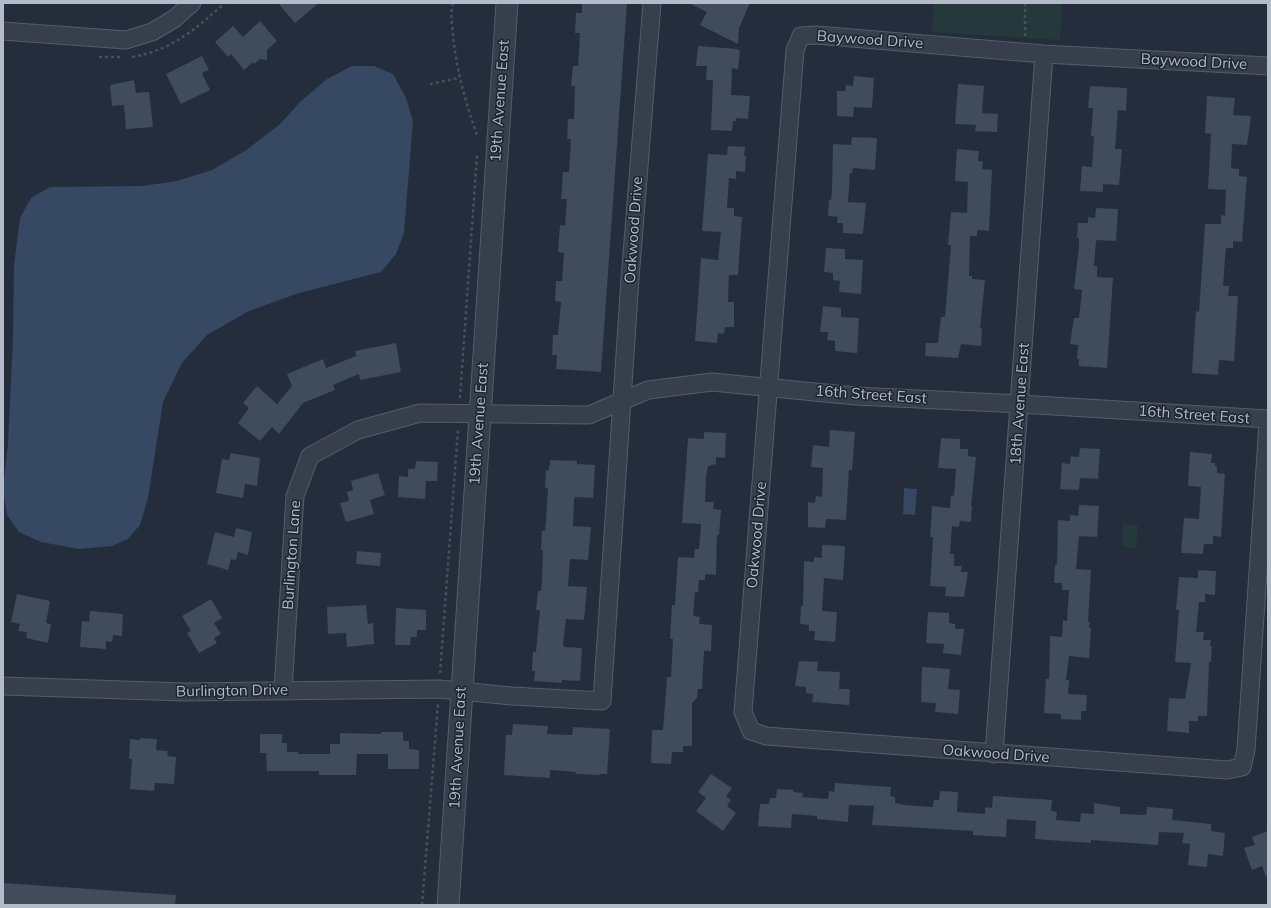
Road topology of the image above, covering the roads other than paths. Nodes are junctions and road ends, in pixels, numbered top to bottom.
1 (192, 3) edge
2 (507, 3) edge
3 (652, 3) edge
4 (3, 31) edge
5 (1044, 54) junction
6 (1268, 66) edge
7 (769, 387) junction
8 (622, 402) junction
9 (1020, 404) junction
10 (480, 415) junction
11 (1268, 419) edge
12 (1268, 423) edge
13 (3, 686) edge
14 (283, 690) junction
15 (461, 691) junction
16 (994, 754) junction
17 (448, 905) edge

1 - 4 street
2 - 10 street, 19th Avenue East
3 - 8 street, Oakwood Drive
5 - 6 street, Baywood Drive
5 - 7 street, Baywood Drive
5 - 9 street, 18th Avenue East
7 - 8 street, 16th Street East
7 - 9 street, 16th Street East
7 - 16 street, Oakwood Drive
8 - 10 street, 16th Street East
8 - 15 street, Oakwood Drive
9 - 11 street, 16th Street East
9 - 16 street, 18th Avenue East
10 - 14 street, Burlington Lane
10 - 15 street, 19th Avenue East
12 - 16 street, Oakwood Drive
13 - 14 street, Burlington Drive
14 - 15 street, Burlington Drive
15 - 17 street, 19th Avenue East

